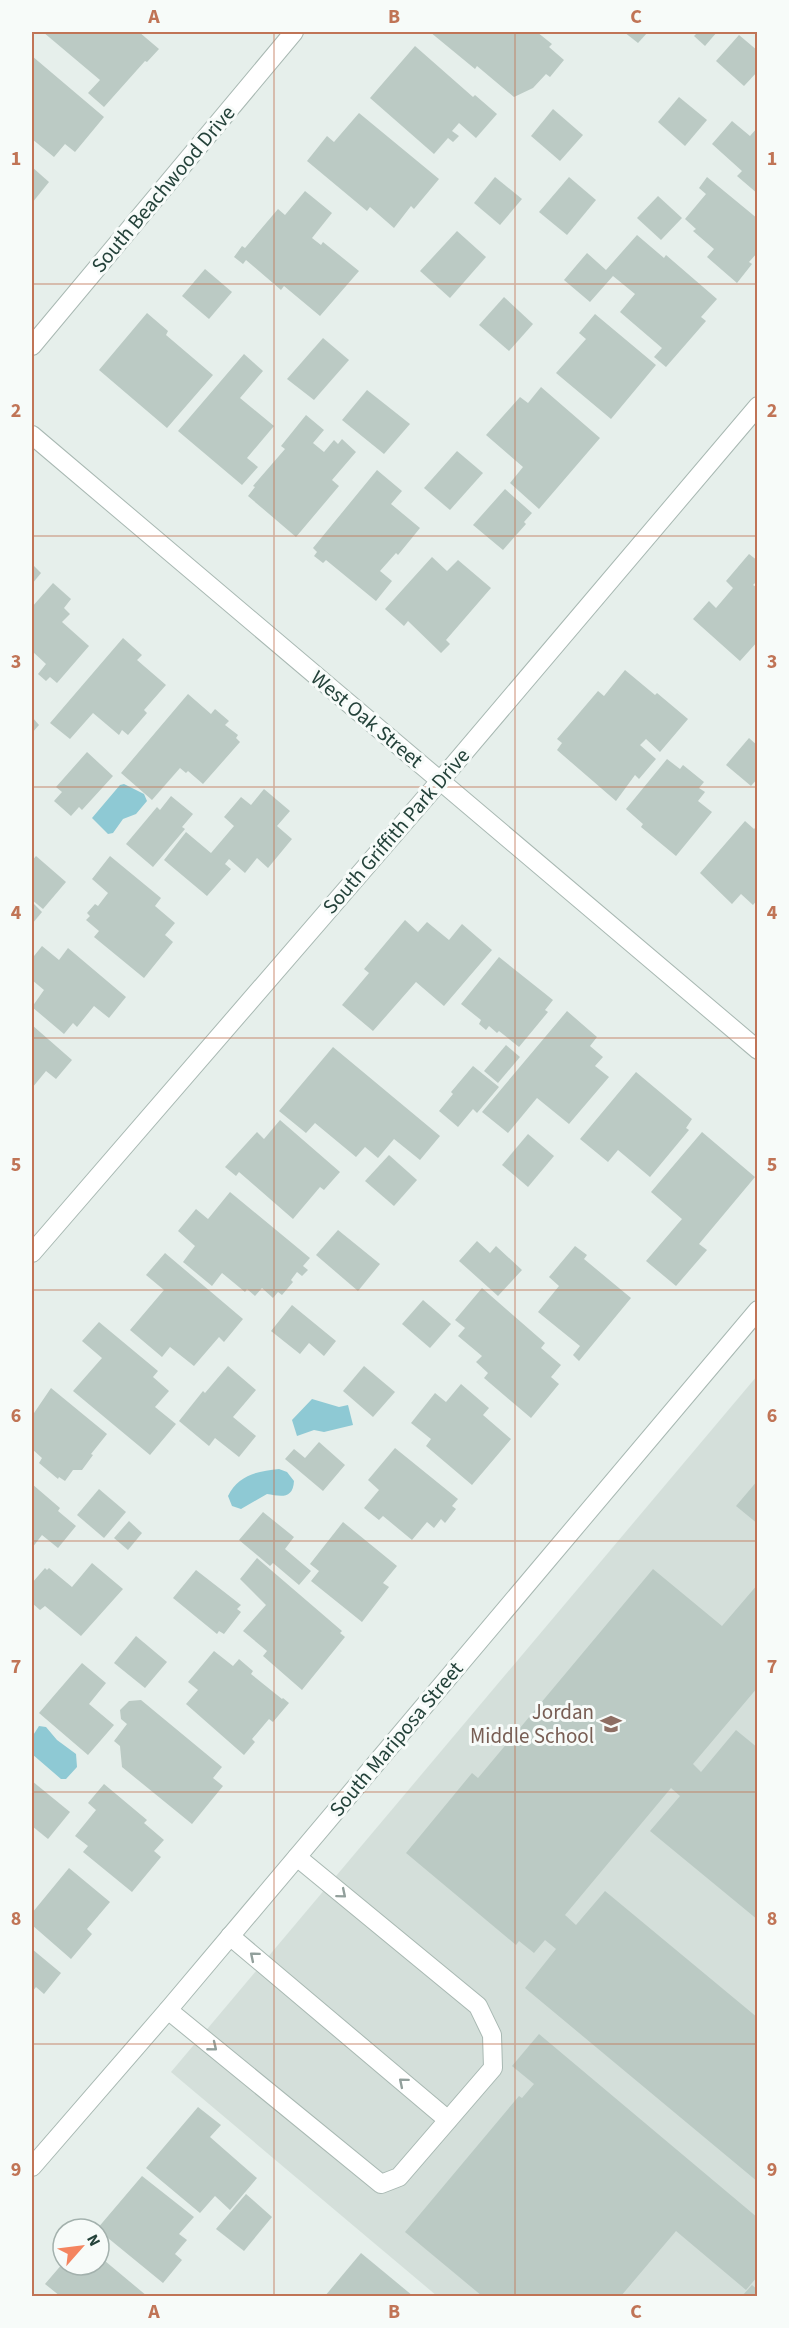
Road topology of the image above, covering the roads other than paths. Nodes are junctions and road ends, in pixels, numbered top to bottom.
1 (294, 32) edge
2 (32, 346) edge
3 (758, 406) edge
4 (32, 435) edge
5 (440, 781) junction
6 (758, 1050) edge
7 (32, 1253) edge
8 (758, 1310) edge
9 (297, 1857) junction
10 (230, 1936) junction
11 (168, 2010) junction
12 (448, 2120) junction
13 (32, 2167) edge

1 - 2 street, South Beachwood Drive
3 - 5 street, South Griffith Park Drive
4 - 5 street, West Oak Street
5 - 6 street, West Oak Street
5 - 7 street, South Griffith Park Drive
8 - 9 street, South Mariposa Street
9 - 10 street, South Mariposa Street
9 -> 12 street
10 - 11 street, South Mariposa Street
12 -> 10 street
11 -> 12 street
11 - 13 street, South Mariposa Street

